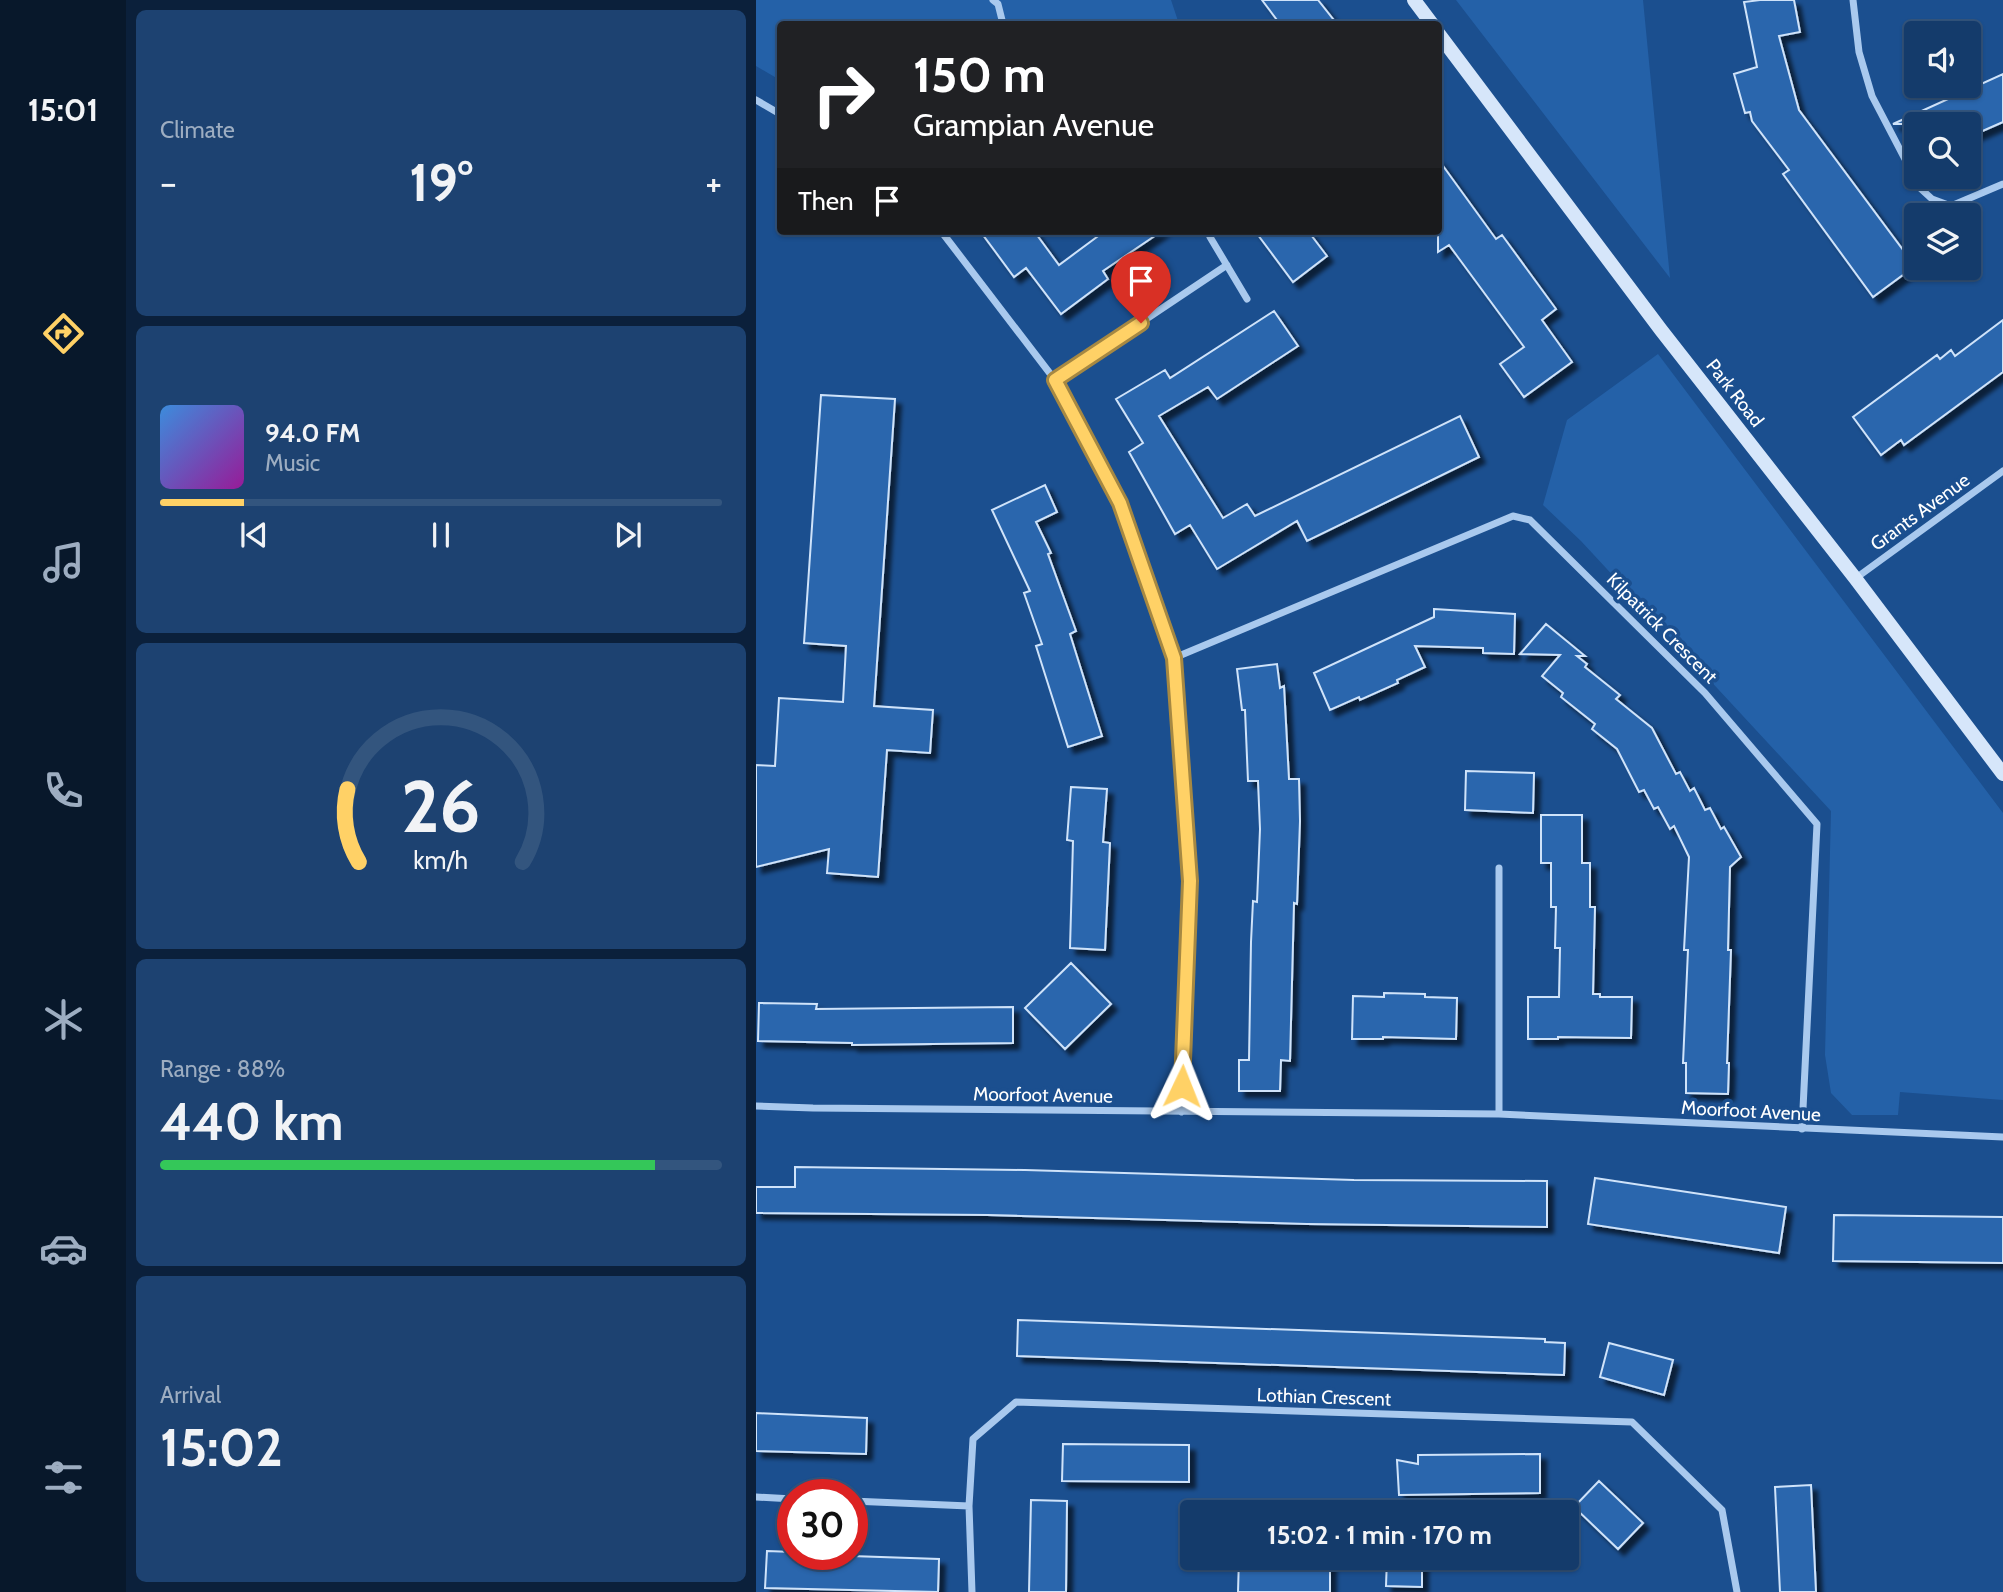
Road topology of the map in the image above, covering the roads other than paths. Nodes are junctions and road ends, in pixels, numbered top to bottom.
1 (993, 0) edge
2 (1414, 0) edge
3 (1853, 0) edge
4 (1002, 21) edge
5 (1430, 21) edge
6 (1442, 38) edge
7 (756, 100) edge
8 (777, 112) edge
9 (2003, 184) edge
10 (945, 235) edge
11 (1210, 237) dead end
12 (1227, 265) junction
13 (1247, 299) dead end
14 (1055, 380) junction
15 (2003, 471) edge
16 (1855, 579) junction
17 (1174, 658) junction
18 (2003, 774) edge
19 (1499, 868) dead end
20 (756, 1106) edge
21 (1181, 1112) junction
22 (1499, 1114) junction
23 (1802, 1129) junction
24 (2003, 1137) edge
25 (756, 1497) edge
26 (777, 1498) edge
27 (868, 1502) edge
28 (969, 1506) junction
29 (972, 1592) edge
30 (1737, 1592) edge

1 - 4 street
2 - 5 street
3 - 9 street
6 - 16 street, Park Road
7 - 8 street
10 - 14 street
11 - 12 street
12 - 13 street
12 - 14 street
14 - 17 street
15 - 16 street, Grants Avenue
16 - 18 street, Park Road
17 - 21 street
17 - 23 street, Kilpatrick Crescent
19 - 22 street
20 - 21 street, Moorfoot Avenue
21 - 22 street, Moorfoot Avenue
22 - 23 street, Moorfoot Avenue
23 - 24 street, Moorfoot Avenue
25 - 26 street
27 - 28 street
28 - 29 street, Lothian Crescent
28 - 30 street, Lothian Crescent

